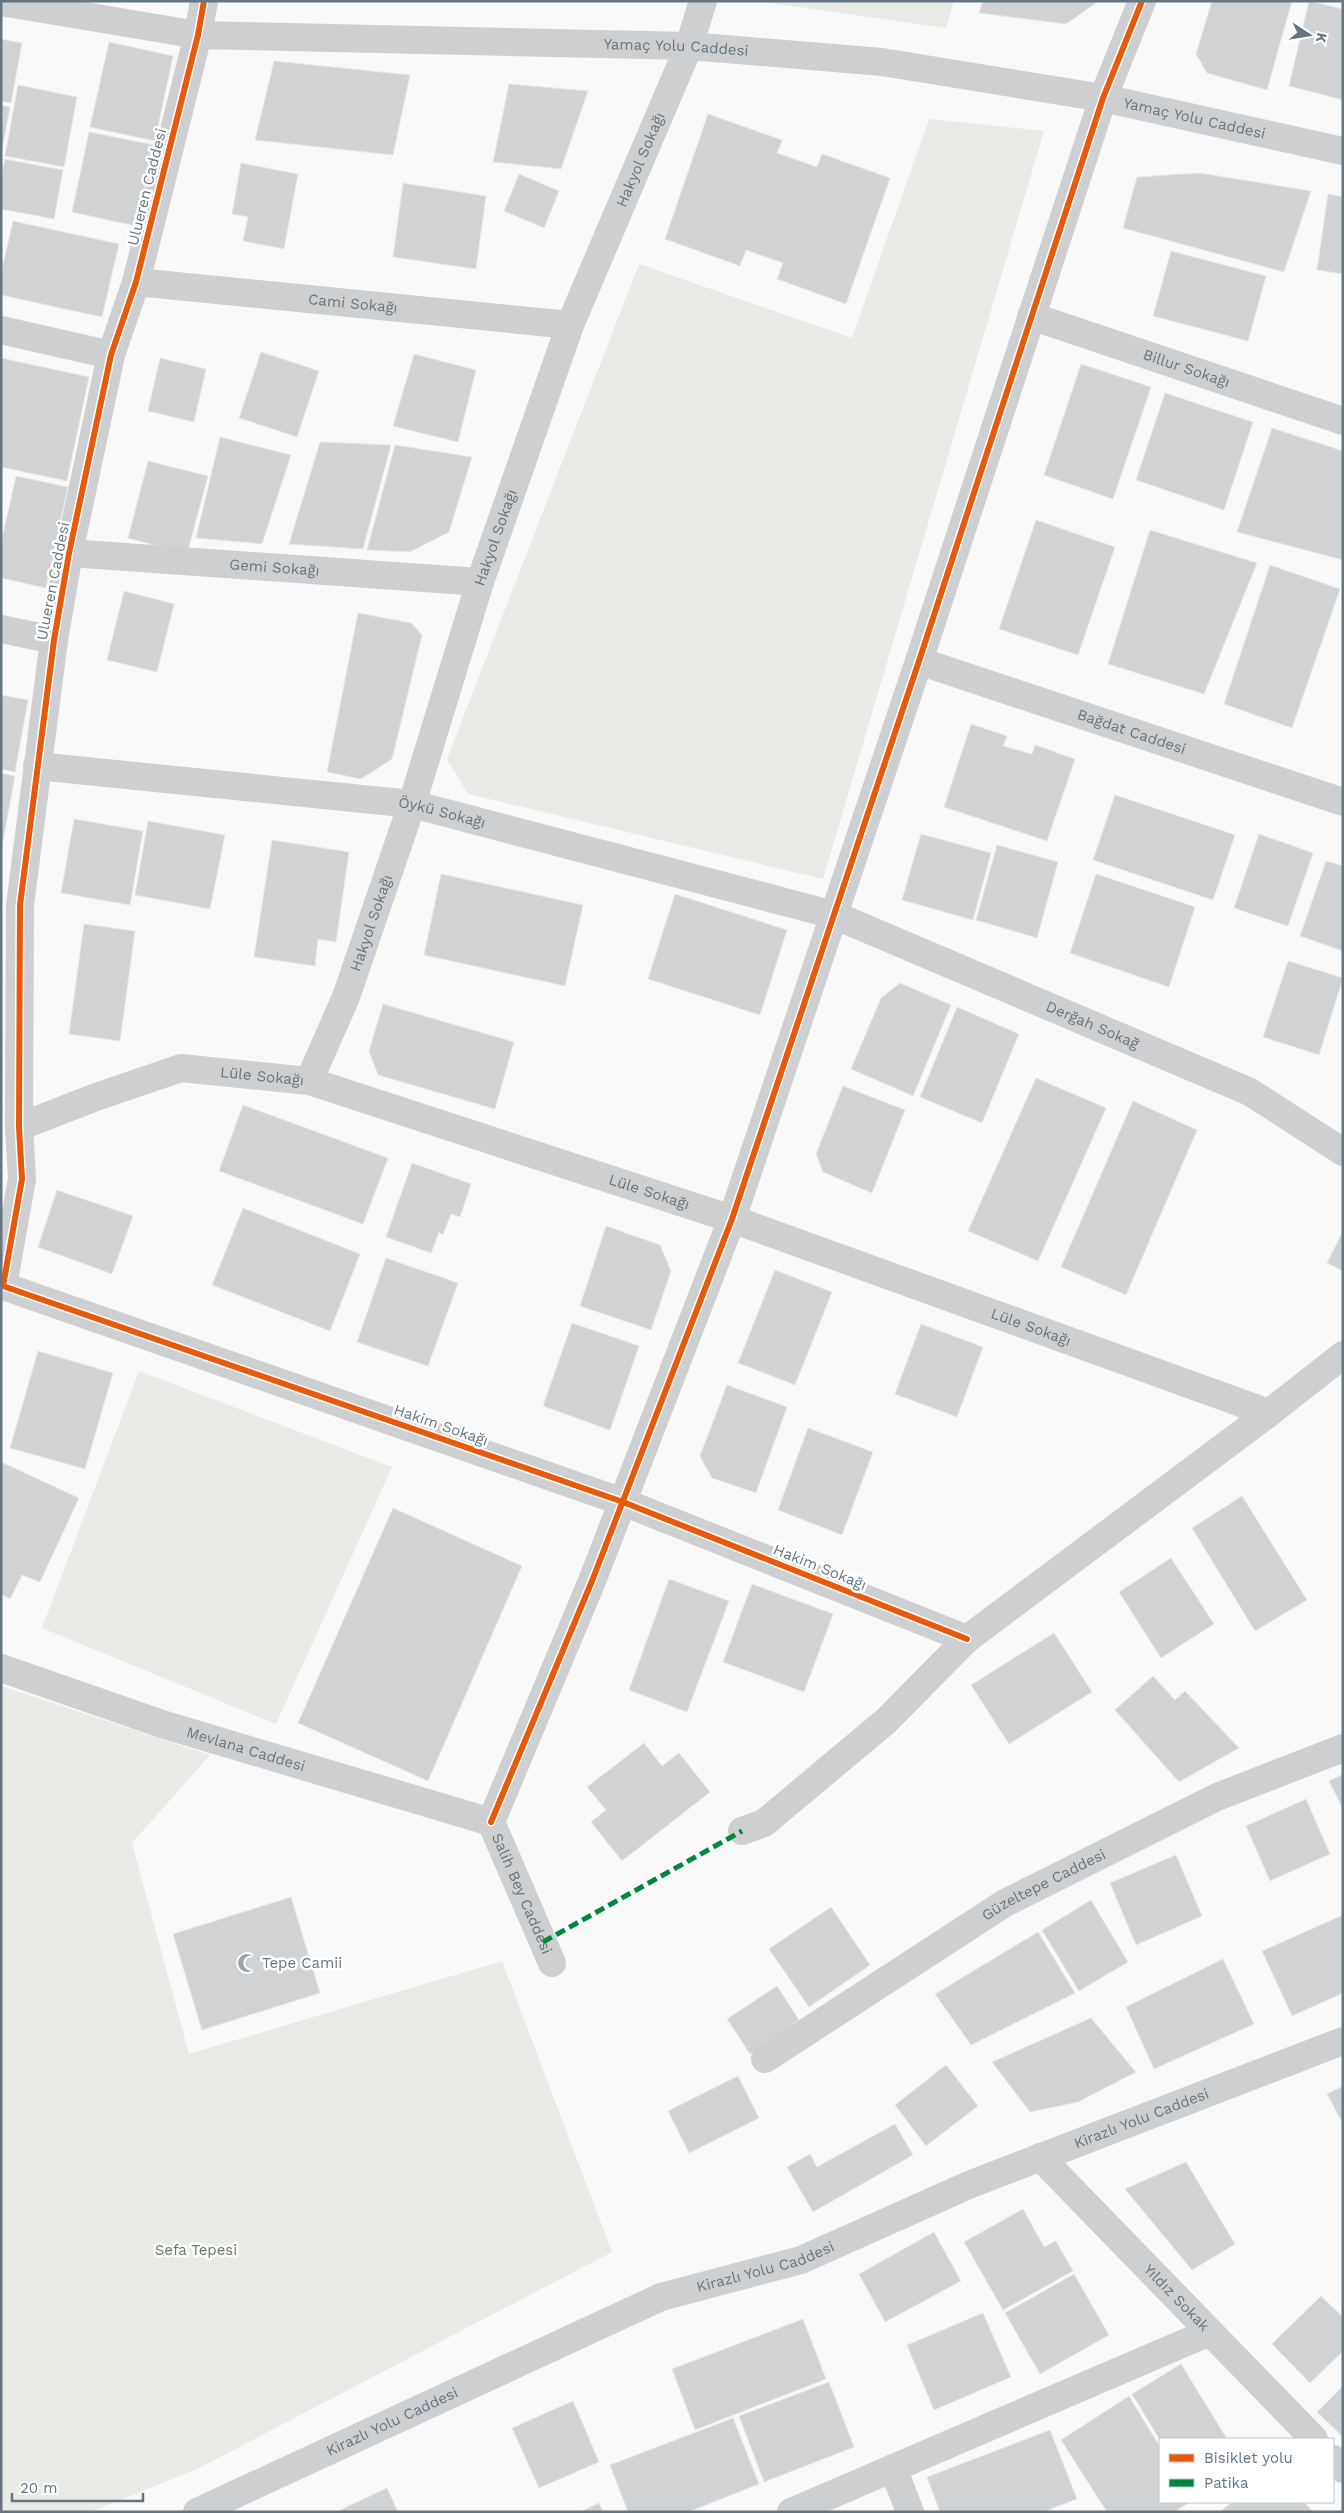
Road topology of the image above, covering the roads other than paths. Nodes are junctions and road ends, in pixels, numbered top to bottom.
1 (204, 1) edge
2 (703, 1) edge
3 (1142, 1) edge
4 (1, 2) edge
5 (198, 34) junction
6 (689, 46) junction
7 (1103, 98) junction
8 (1343, 150) edge
9 (136, 282) junction
10 (1031, 316) junction
11 (570, 325) junction
12 (1, 330) edge
13 (111, 355) junction
14 (1343, 420) edge
15 (69, 553) junction
16 (480, 582) junction
17 (1, 628) edge
18 (54, 640) junction
19 (920, 661) junction
20 (38, 766) junction
21 (1343, 802) edge
22 (412, 804) junction
23 (10, 904) edge
24 (834, 916) junction
25 (309, 1081) junction
26 (18, 1127) junction
27 (1343, 1152) edge
28 (12, 1180) edge
29 (732, 1219) junction
30 (1343, 1355) edge
31 (1269, 1413) junction
32 (623, 1502) junction
33 (967, 1639) junction
34 (1, 1668) edge
35 (1343, 1748) edge
36 (491, 1822) junction
37 (742, 1831) dead end
38 (552, 1963) dead end
39 (1343, 2041) edge
40 (765, 2059) dead end
41 (1040, 2157) junction
42 (1210, 2332) junction
43 (1313, 2438) edge
44 (1334, 2460) edge
45 (892, 2468) junction
46 (1343, 2469) edge
47 (197, 2512) edge
48 (791, 2512) edge
49 (910, 2512) edge

1 - 5 street, Ulueren Caddesi
2 - 6 street, Hakyol Sokağı
3 - 7 street
4 - 5 street, Yamaç Yolu Caddesi
5 - 6 street, Yamaç Yolu Caddesi
5 - 9 street, Ulueren Caddesi
6 - 7 street, Yamaç Yolu Caddesi
6 - 11 street, Hakyol Sokağı
7 - 8 street, Yamaç Yolu Caddesi
7 - 10 street
9 - 11 street, Cami Sokağı
9 - 13 street, Ulueren Caddesi
10 - 14 street, Billur Sokağı
10 - 19 street
11 - 16 street, Hakyol Sokağı
12 - 13 street
13 - 15 street, Ulueren Caddesi
15 - 16 street, Gemi Sokağı
15 - 18 street, Ulueren Caddesi
16 - 22 street, Hakyol Sokağı
17 - 18 street
18 - 20 street, Ulueren Caddesi
19 - 21 street, Bağdat Caddesi
19 - 24 street
20 - 22 street, Öykü Sokağı
20 - 23 street, Ulueren Caddesi
22 - 24 street, Öykü Sokağı
22 - 25 street, Hakyol Sokağı
23 - 26 street, Ulueren Caddesi
24 - 27 street, Derğah Sokağ
24 - 29 street
25 - 26 street, Lüle Sokağı
25 - 29 street, Lüle Sokağı
26 - 28 street, Ulueren Caddesi
28 - 32 street, Hakim Sokağı
29 - 31 street, Lüle Sokağı
29 - 32 street
30 - 31 street
31 - 33 street
32 - 33 street, Hakim Sokağı
32 - 36 street
33 - 37 street
34 - 36 street, Mevlana Caddesi
35 - 40 street, Güzeltepe Caddesi
36 - 38 street, Salih Bey Caddesi
39 - 41 street, Kirazlı Yolu Caddesi
41 - 42 street, Yıldız Sokak
41 - 47 street, Kirazlı Yolu Caddesi
42 - 43 street, Yıldız Sokak
42 - 45 street
44 - 46 street
45 - 48 street
45 - 49 street

